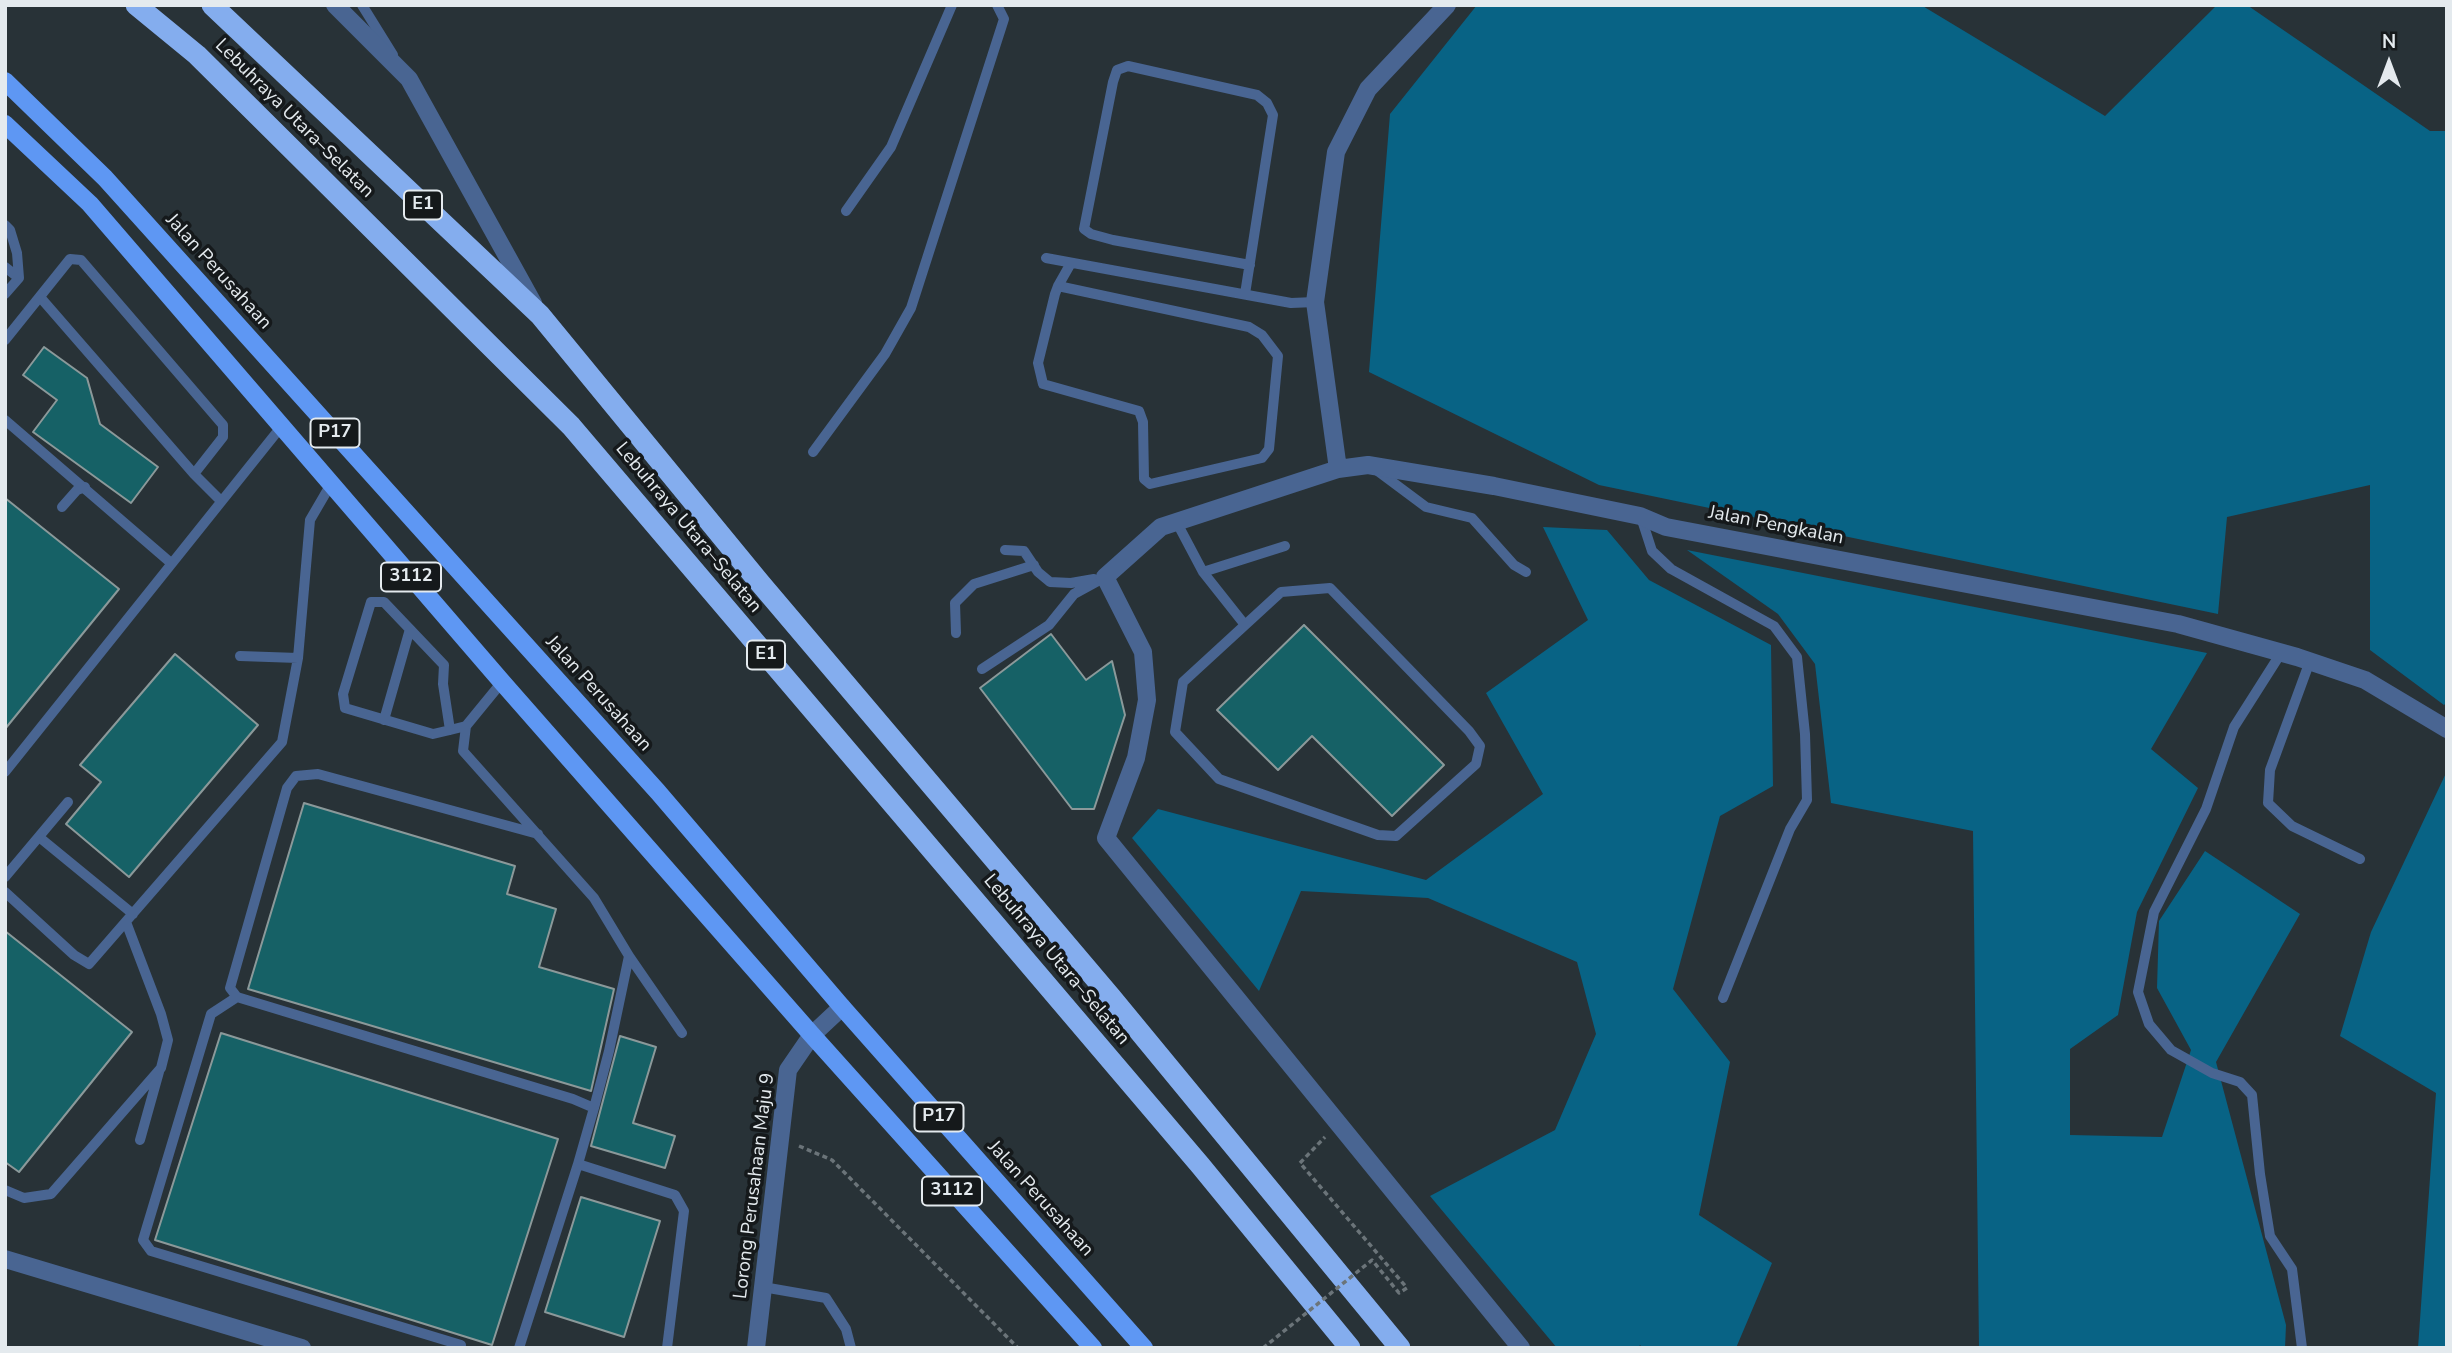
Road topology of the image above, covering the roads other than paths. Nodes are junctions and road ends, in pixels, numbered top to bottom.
1 (136, 5) edge
2 (212, 5) edge
3 (335, 5) edge
4 (362, 5) edge
5 (952, 5) edge
6 (996, 5) edge
7 (1447, 5) edge
8 (409, 79) junction
9 (5, 81) edge
10 (5, 124) edge
11 (846, 212) dead end
12 (5, 225) edge
13 (1046, 258) dead end
14 (1071, 263) junction
15 (1250, 265) junction
16 (5, 267) edge
17 (19, 278) junction
18 (1058, 286) junction
19 (5, 294) edge
20 (1245, 294) junction
21 (40, 297) junction
22 (1315, 302) junction
23 (540, 315) junction
24 (5, 340) edge
25 (5, 421) edge
26 (281, 427) junction
27 (813, 452) dead end
28 (1368, 465) junction
29 (1338, 469) junction
30 (194, 474) junction
31 (331, 484) junction
32 (85, 487) junction
33 (220, 500) junction
34 (62, 507) dead end
35 (1640, 516) junction
36 (1176, 521) junction
37 (1285, 546) dead end
38 (1005, 550) dead end
39 (171, 564) junction
40 (1034, 565) junction
41 (1203, 572) junction
42 (1526, 572) dead end
43 (1105, 577) junction
44 (1245, 625) junction
45 (410, 629) junction
46 (956, 633) dead end
47 (2281, 653) junction
48 (240, 656) dead end
49 (298, 658) junction
50 (2310, 662) junction
51 (982, 669) dead end
52 (502, 682) junction
53 (384, 720) junction
54 (467, 726) junction
55 (2447, 729) edge
56 (450, 730) junction
57 (5, 772) edge
58 (68, 802) dead end
59 (538, 834) junction
60 (38, 837) junction
61 (2360, 859) dead end
62 (5, 877) edge
63 (5, 892) edge
64 (130, 918) junction
65 (629, 956) junction
66 (237, 997) junction
67 (1723, 998) dead end
68 (842, 1007) junction
69 (682, 1033) dead end
70 (812, 1035) junction
71 (160, 1068) junction
72 (594, 1108) junction
73 (140, 1140) dead end
74 (578, 1164) junction
75 (5, 1190) edge
76 (5, 1259) edge
77 (764, 1287) junction
78 (461, 1345) dead end
79 (302, 1348) edge
80 (519, 1348) edge
81 (667, 1348) edge
82 (757, 1348) edge
83 (851, 1348) edge
84 (1093, 1348) edge
85 (1144, 1348) edge
86 (1350, 1348) edge
87 (1400, 1348) edge
88 (1521, 1348) edge
89 (2302, 1348) edge

1 - 86 highway, Lebuhraya Utara–Selatan / E1
2 - 23 highway, Lebuhraya Utara–Selatan / E1
3 - 8 street
4 - 8 lane
5 - 11 lane
6 - 27 lane
7 - 22 street
8 - 23 street
9 - 68 main road, Jalan Perusahaan / P17
10 - 26 main road, 3112
12 - 17 lane
13 - 14 lane
14 - 18 lane
14 - 20 lane
15 - 15 lane
15 - 20 lane
16 - 17 lane
17 - 19 lane
18 - 18 lane
20 - 22 lane
21 - 24 lane
21 - 30 lane
21 - 30 lane
22 - 29 street
23 - 87 highway, Lebuhraya Utara–Selatan / E1
25 - 32 lane
26 - 31 main road, 3112
26 - 33 lane
28 - 29 street, Jalan Pengkalan
28 - 35 street, Jalan Pengkalan
28 - 42 lane
29 - 36 street, Jalan Pengkalan
30 - 33 lane
31 - 49 lane
31 - 52 main road, 3112
32 - 34 lane
32 - 39 lane
33 - 39 lane
35 - 47 street, Jalan Pengkalan
35 - 67 lane
36 - 41 lane
36 - 43 street, Jalan Pengkalan
37 - 41 lane
38 - 40 lane
39 - 57 lane
40 - 43 lane
40 - 46 lane
41 - 44 lane
43 - 51 lane
43 - 88 street
44 - 44 lane
45 - 53 lane
45 - 53 lane
45 - 56 lane
47 - 50 street, Jalan Pengkalan
47 - 89 lane
48 - 49 lane
49 - 64 lane
50 - 55 street, Jalan Pengkalan
50 - 61 lane
52 - 54 lane
52 - 70 main road, 3112
53 - 56 lane
54 - 56 lane
54 - 59 lane
58 - 60 lane
59 - 65 lane
59 - 66 lane
60 - 62 lane
60 - 64 lane
63 - 64 lane
64 - 71 lane
65 - 69 lane
65 - 72 lane
66 - 72 lane
66 - 78 lane
68 - 70 street, Lorong Perusahaan Maju 9
68 - 85 main road, Jalan Perusahaan / P17
70 - 77 street, Lorong Perusahaan Maju 9
70 - 84 main road, 3112
71 - 73 lane
71 - 75 lane
72 - 74 lane
74 - 80 lane
74 - 81 lane
76 - 79 street
77 - 82 street, Lorong Perusahaan Maju 9
77 - 83 lane

